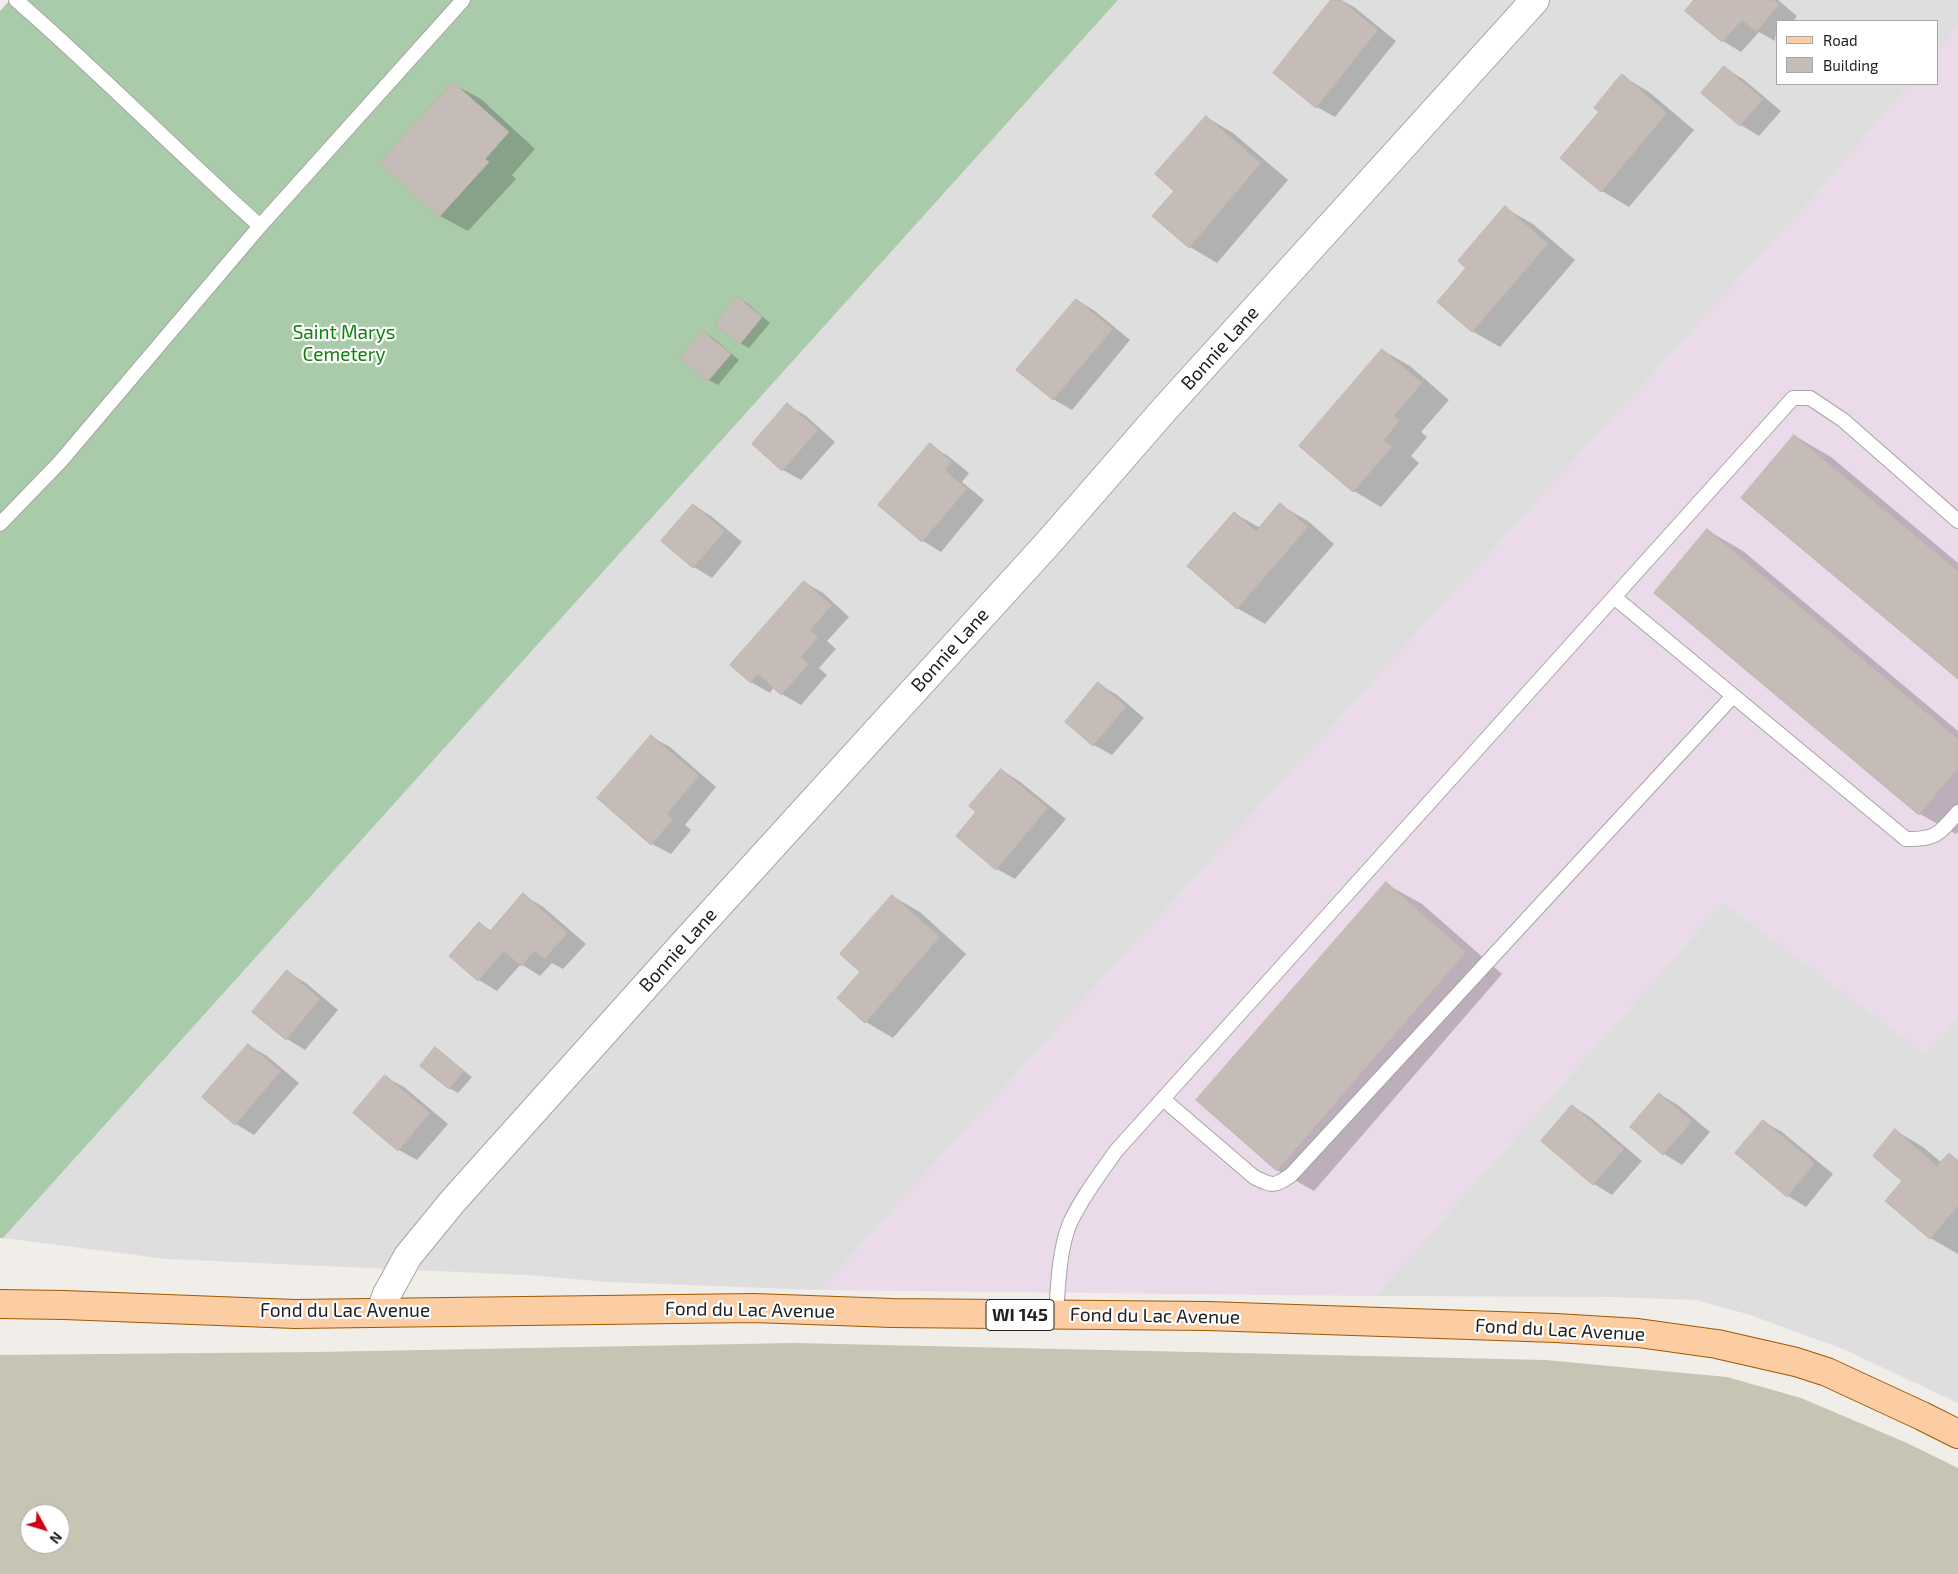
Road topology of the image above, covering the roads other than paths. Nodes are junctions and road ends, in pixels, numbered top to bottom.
1 (16, 0) edge
2 (463, 0) edge
3 (1535, 0) edge
4 (260, 226) junction
5 (1958, 521) edge
6 (0, 524) edge
7 (1614, 596) junction
8 (1733, 696) junction
9 (1958, 812) edge
10 (1163, 1099) junction
11 (0, 1292) edge
12 (0, 1304) edge
13 (64, 1305) junction
14 (381, 1311) junction
15 (1056, 1315) junction
16 (1958, 1434) edge

1 - 4 lane
2 - 4 lane
3 - 14 street, Bonnie Lane
4 - 6 lane
5 - 7 lane
7 - 8 lane
7 - 10 lane
8 - 9 lane
8 - 10 lane
10 - 15 lane
11 - 13 main road, Fond du Lac Avenue / WI 145
12 - 13 main road, Fond du Lac Avenue / WI 145
13 - 14 main road, Fond du Lac Avenue / WI 145
14 - 15 main road, Fond du Lac Avenue / WI 145
15 - 16 main road, Fond du Lac Avenue / WI 145

